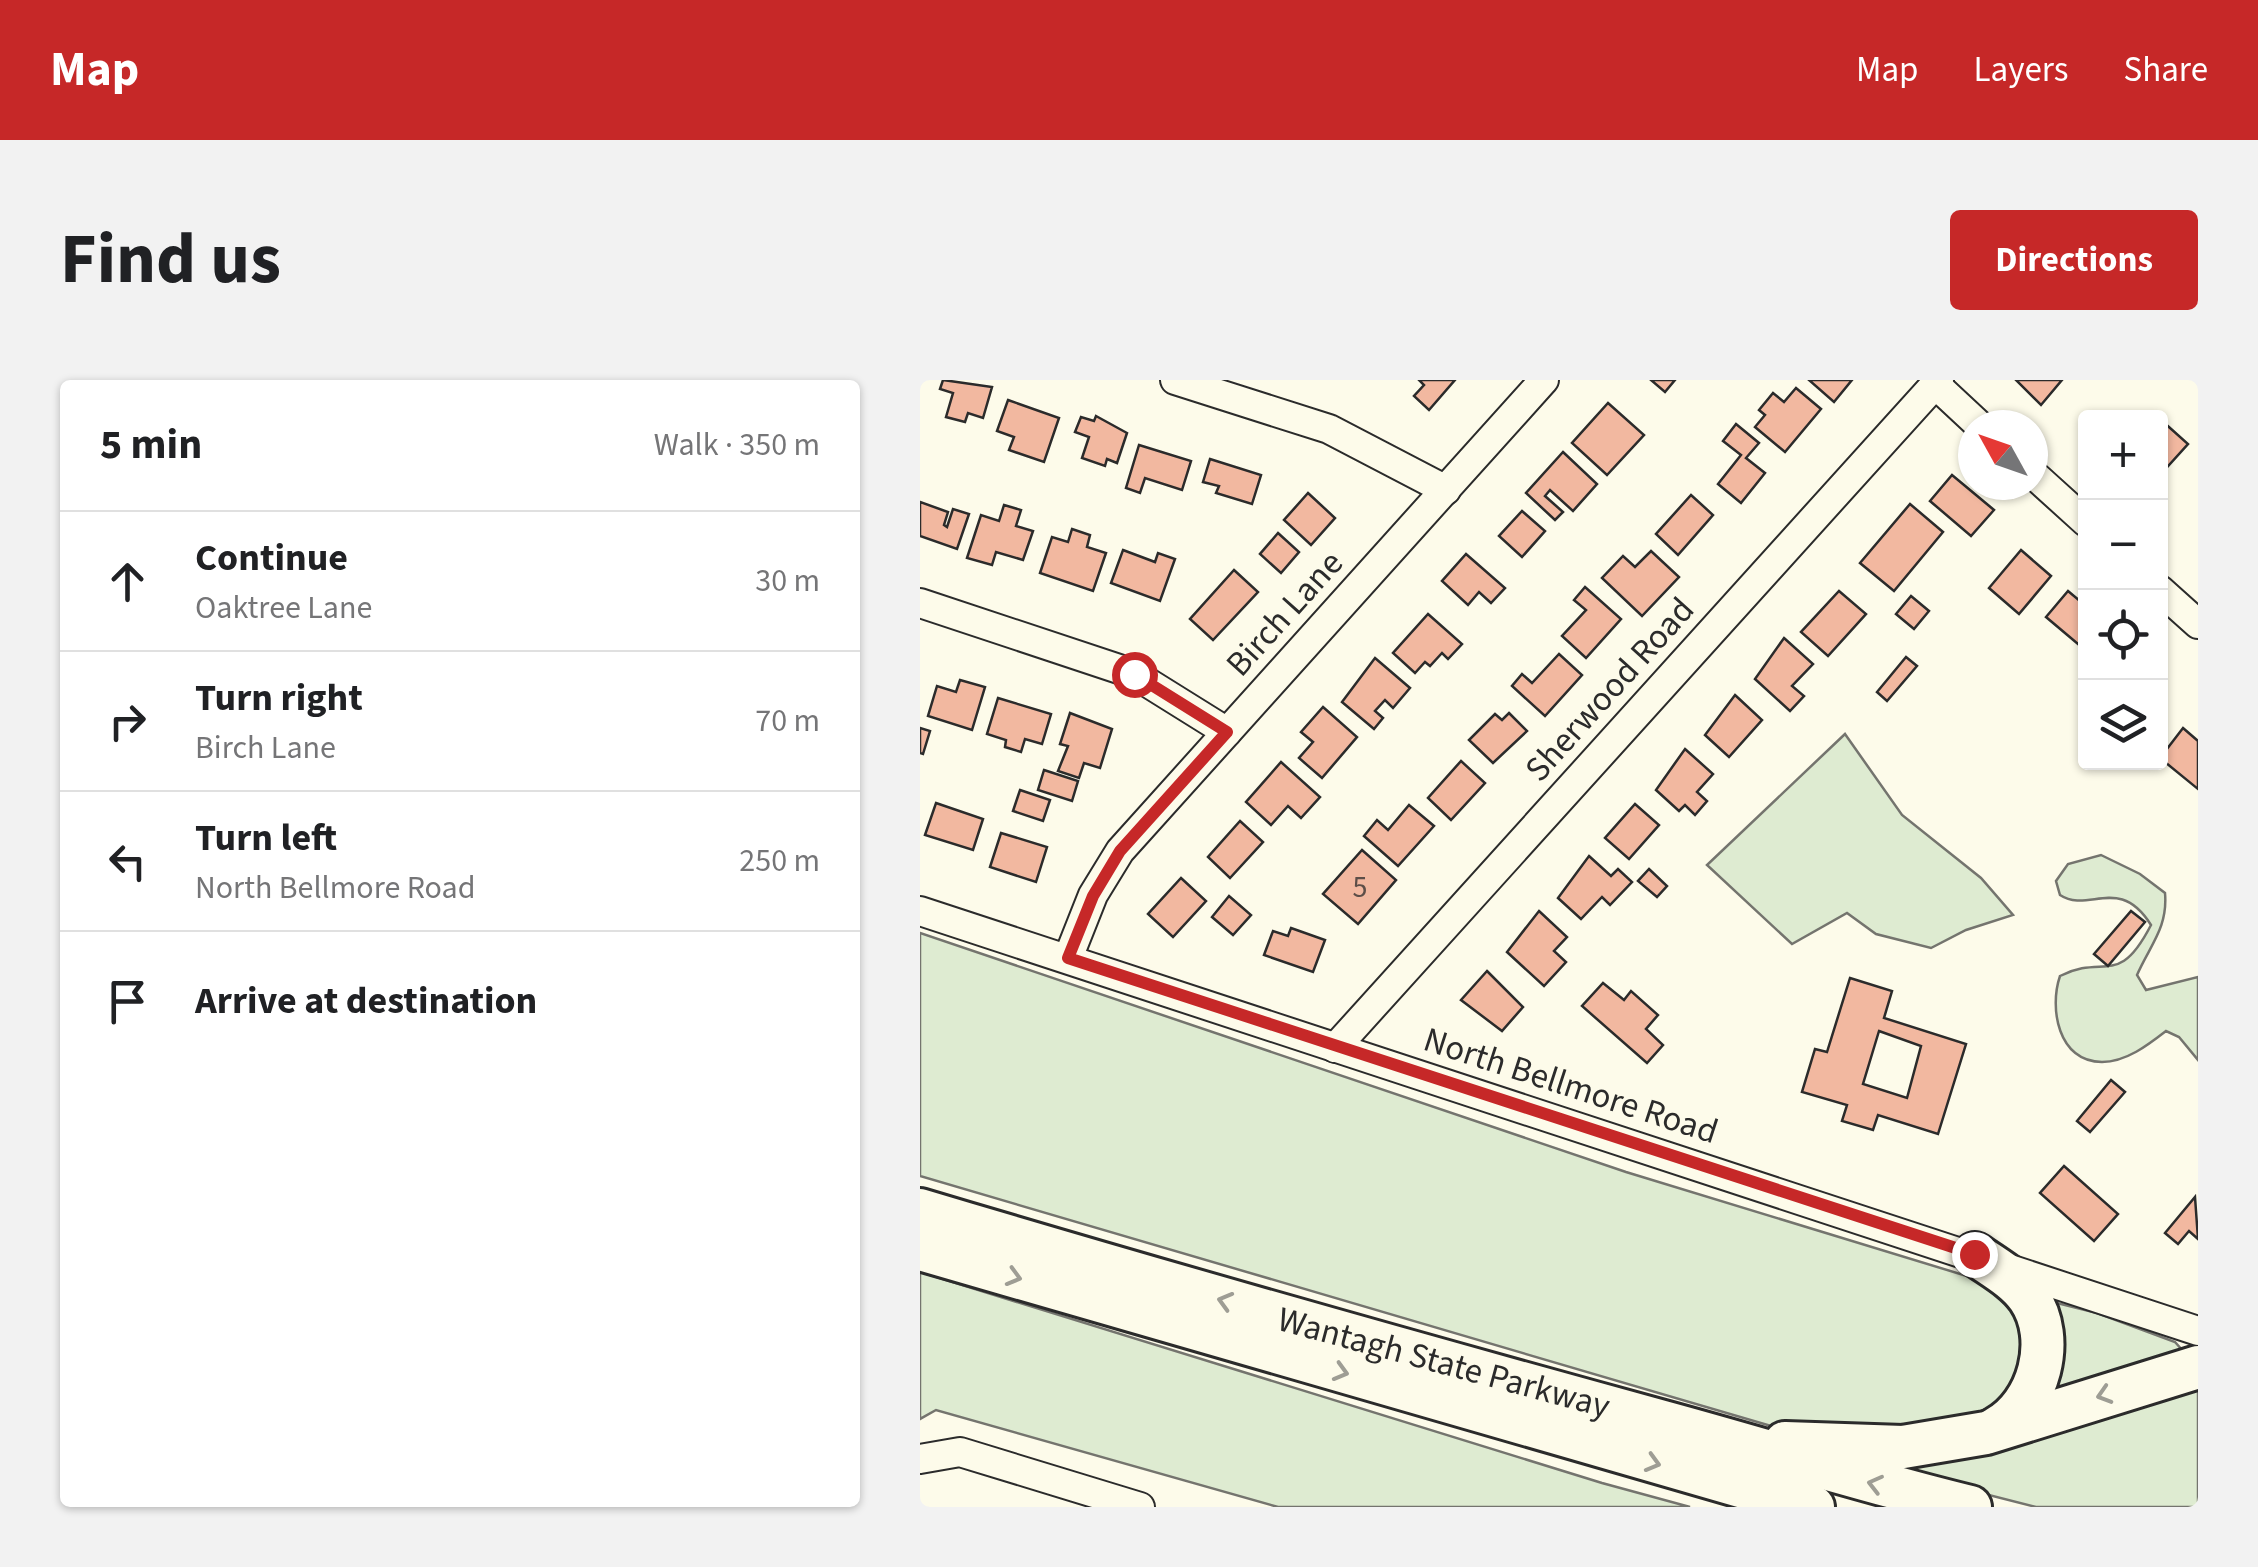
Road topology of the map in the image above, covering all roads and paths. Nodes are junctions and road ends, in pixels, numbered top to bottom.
1 (1176, 380) edge
2 (1544, 380) edge
3 (1937, 382) edge
4 (1965, 410) edge
5 (2048, 488) edge
6 (1446, 490) junction
7 (2078, 515) edge
8 (2168, 597) edge
9 (920, 603) edge
10 (2198, 624) edge
11 (1227, 732) junction
12 (920, 911) edge
13 (1068, 958) junction
14 (1335, 1048) junction
15 (920, 1210) edge
16 (920, 1250) edge
17 (1974, 1254) junction
18 (2198, 1331) edge
19 (2198, 1368) edge
20 (1986, 1434) junction
21 (1734, 1441) junction
22 (920, 1459) edge
23 (1736, 1487) junction
24 (1140, 1507) edge
25 (1775, 1507) edge
26 (1814, 1507) edge
27 (1970, 1507) edge

1 - 6 street
2 - 6 street, Birch Lane
3 - 4 street
3 - 14 street, Sherwood Road
5 - 7 street
6 - 11 street, Birch Lane
8 - 10 street
9 - 11 street
11 - 13 street, Birch Lane
12 - 13 street, North Bellmore Road
13 - 14 street, North Bellmore Road
14 - 17 street, North Bellmore Road
21 -> 15 highway, Wantagh State Parkway
16 -> 23 highway, Wantagh State Parkway
17 - 18 street, North Bellmore Road
17 - 20 highway
19 -> 20 highway
20 - 21 highway
27 -> 21 highway, Wantagh State Parkway
22 - 24 street
23 - 25 highway
23 - 26 highway, Wantagh State Parkway

